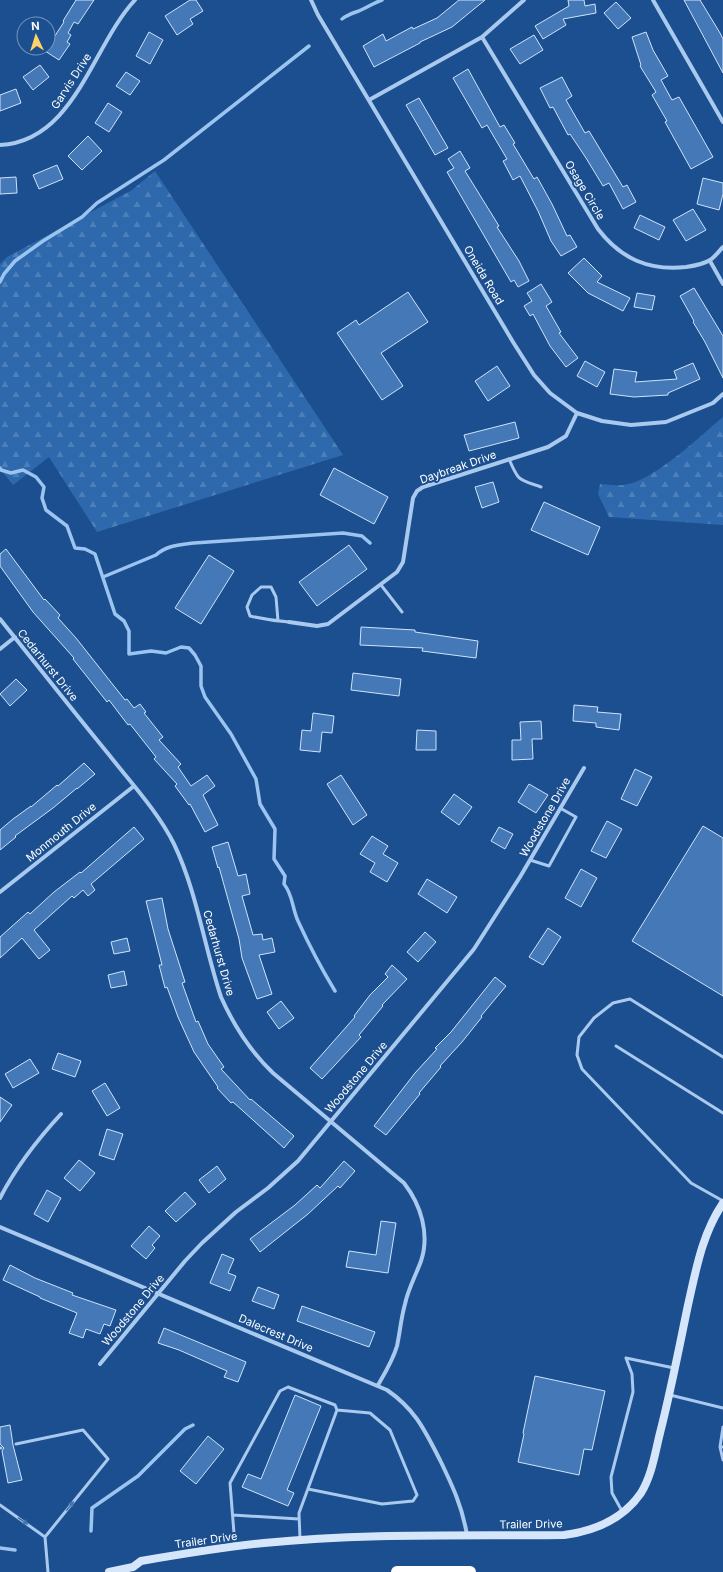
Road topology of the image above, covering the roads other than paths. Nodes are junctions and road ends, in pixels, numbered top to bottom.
1 (135, 0) edge
2 (311, 0) edge
3 (524, 0) edge
4 (653, 0) edge
5 (482, 37) junction
6 (369, 100) junction
7 (723, 122) edge
8 (0, 145) edge
9 (723, 247) edge
10 (710, 261) junction
11 (723, 284) edge
12 (723, 394) edge
13 (577, 414) junction
14 (510, 459) junction
15 (541, 487) dead end
16 (381, 585) junction
17 (402, 612) dead end
18 (0, 620) edge
19 (278, 621) junction
20 (289, 622) joint
21 (14, 638) junction
22 (0, 649) edge
23 (584, 768) dead end
24 (134, 786) junction
25 (560, 808) junction
26 (530, 860) junction
27 (0, 892) edge
28 (616, 1046) dead end
29 (723, 1057) edge
30 (723, 1113) edge
31 (61, 1114) dead end
32 (331, 1122) junction
33 (0, 1198) edge
34 (723, 1202) edge
35 (0, 1227) edge
36 (158, 1294) junction
37 (100, 1364) dead end
38 (674, 1368) junction
39 (378, 1385) junction
40 (668, 1394) junction
41 (723, 1408) edge
42 (337, 1410) junction
43 (723, 1427) edge
44 (16, 1444) dead end
45 (722, 1447) edge
46 (723, 1460) edge
47 (308, 1489) junction
48 (0, 1505) edge
49 (623, 1512) junction
50 (233, 1515) junction
51 (299, 1519) junction
52 (468, 1536) junction
53 (45, 1537) junction
54 (300, 1540) junction
55 (235, 1546) junction
56 (48, 1572) edge
57 (109, 1572) edge
58 (397, 1572) edge
59 (470, 1572) edge

1 - 8 street, Garvis Drive
2 - 6 street, Oneida Road
3 - 5 street
4 - 7 street
5 - 6 street
5 - 10 street, Osage Circle
6 - 13 street, Oneida Road
9 - 10 street
10 - 11 street
12 - 13 street, Oneida Road
13 - 14 street, Daybreak Drive
14 - 15 lane
14 - 16 street, Daybreak Drive
16 - 17 lane
16 - 20 street, Daybreak Drive
18 - 21 street, Cedarhurst Drive
19 - 19 lane
19 - 20 lane
21 - 22 street
21 - 24 street, Cedarhurst Drive
23 - 25 street, Woodstone Drive
24 - 27 street, Monmouth Drive
24 - 32 street, Cedarhurst Drive
25 - 26 street, Woodstone Drive
25 - 26 lane
26 - 32 street, Woodstone Drive
28 - 30 lane
29 - 34 lane
31 - 33 street
32 - 36 street, Woodstone Drive
32 - 39 street, Cedarhurst Drive
34 - 38 street, Trailer Drive
35 - 36 street, Dalecrest Drive
36 - 37 street, Woodstone Drive
36 - 39 street, Dalecrest Drive
38 - 40 street, Trailer Drive
38 - 49 lane
39 - 52 street, Dalecrest Drive
40 - 41 lane
40 - 49 street, Trailer Drive
42 - 47 lane
42 - 47 lane
42 - 50 lane
43 - 45 lane
53 -> 44 lane
45 - 46 lane
47 - 51 lane
48 -> 53 lane
49 - 52 street, Trailer Drive
50 - 51 lane
50 - 55 lane
51 - 54 lane
52 - 54 street, Trailer Drive
53 - 56 lane
54 - 55 street, Trailer Drive
55 - 57 street, Trailer Drive
58 - 59 highway

